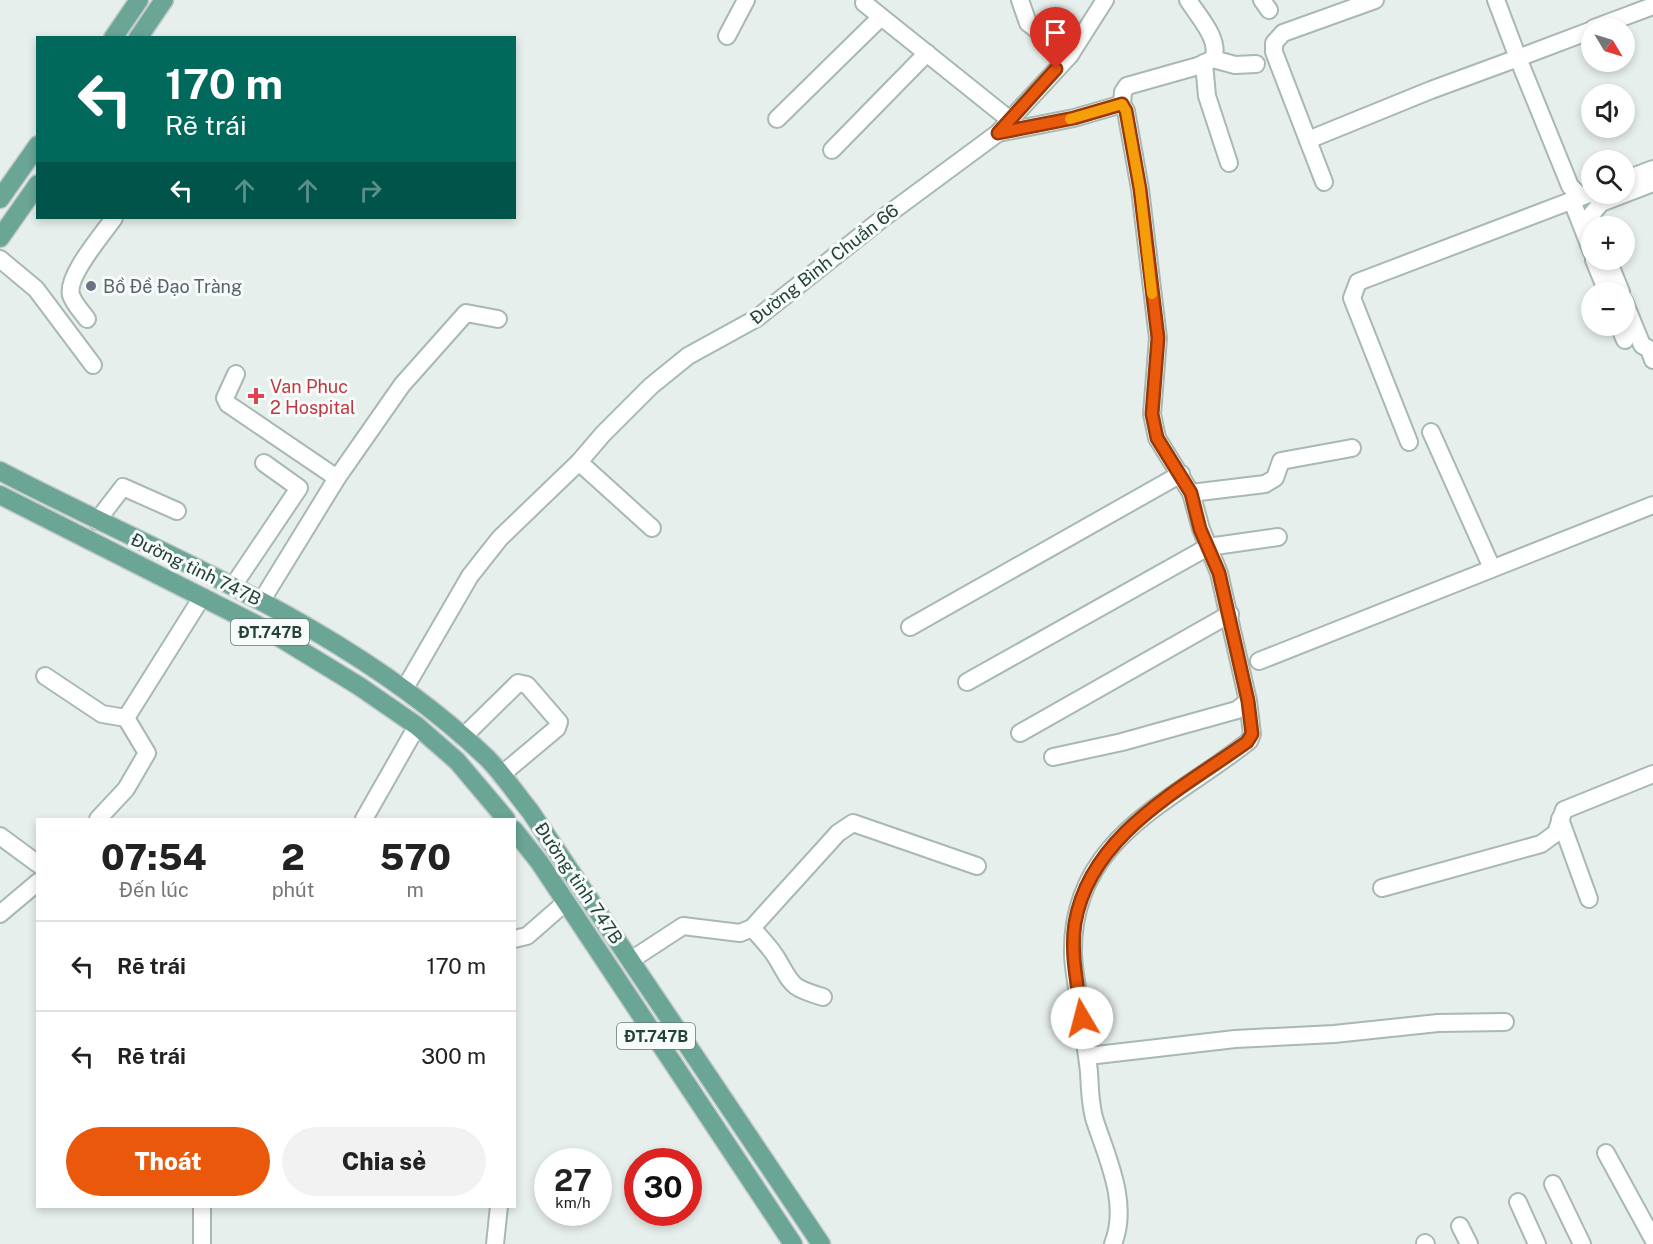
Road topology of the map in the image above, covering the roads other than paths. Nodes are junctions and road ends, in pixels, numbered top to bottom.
1 (139, 0) edge
2 (164, 0) edge
3 (746, 0) edge
4 (1020, 0) edge
5 (1188, 0) edge
6 (1375, 0) edge
7 (1496, 0) edge
8 (1100, 2) edge
9 (864, 3) dead end
10 (1653, 6) edge
11 (881, 17) junction
12 (1622, 18) edge
13 (1581, 34) edge
14 (114, 36) edge
15 (139, 36) edge
16 (727, 36) dead end
17 (927, 53) junction
18 (1070, 55) junction
19 (1518, 58) junction
20 (1209, 61) junction
21 (1256, 64) dead end
22 (1122, 104) junction
23 (777, 119) dead end
24 (1010, 120) junction
25 (998, 133) junction
26 (1308, 140) junction
27 (36, 149) edge
28 (832, 150) dead end
29 (1229, 163) dead end
30 (1653, 169) edge
31 (1635, 176) edge
32 (1324, 182) dead end
33 (1653, 183) edge
34 (36, 187) edge
35 (1581, 196) edge
36 (1581, 197) edge
37 (0, 199) edge
38 (1591, 216) edge
39 (113, 219) edge
40 (0, 238) edge
41 (0, 259) edge
42 (87, 319) dead end
43 (498, 319) dead end
44 (1635, 329) edge
45 (1652, 352) edge
46 (93, 365) dead end
47 (236, 374) dead end
48 (1431, 432) dead end
49 (1409, 442) dead end
50 (1352, 448) dead end
51 (579, 462) junction
52 (264, 463) dead end
53 (0, 471) edge
54 (1181, 474) junction
55 (337, 478) junction
56 (1191, 493) junction
57 (0, 495) edge
58 (1653, 505) edge
59 (177, 511) dead end
60 (98, 521) junction
61 (652, 528) dead end
62 (1278, 537) dead end
63 (1208, 547) junction
64 (1492, 568) junction
65 (233, 586) junction
66 (202, 597) junction
67 (262, 600) junction
68 (1230, 614) junction
69 (910, 627) dead end
70 (1259, 661) dead end
71 (45, 676) dead end
72 (968, 682) dead end
73 (405, 688) junction
74 (1248, 701) junction
75 (126, 718) junction
76 (417, 726) junction
77 (1020, 733) dead end
78 (463, 737) junction
79 (1053, 757) dead end
80 (1653, 774) edge
81 (501, 775) junction
82 (99, 818) edge
83 (365, 818) edge
84 (505, 818) edge
85 (1560, 819) junction
86 (516, 833) edge
87 (0, 836) edge
88 (36, 863) edge
89 (977, 866) dead end
90 (36, 884) edge
91 (1382, 888) dead end
92 (1590, 899) dead end
93 (566, 902) junction
94 (0, 914) edge
95 (752, 928) junction
96 (516, 939) edge
97 (631, 960) junction
98 (823, 997) dead end
99 (1505, 1022) dead end
100 (1088, 1056) junction
101 (727, 1104) junction
102 (709, 1115) junction
103 (1606, 1154) dead end
104 (1553, 1184) dead end
105 (1518, 1202) dead end
106 (202, 1208) edge
107 (499, 1208) edge
108 (1460, 1226) dead end
109 (1653, 1239) edge
110 (202, 1244) edge
111 (495, 1244) edge
112 (793, 1244) edge
113 (821, 1244) edge
114 (1113, 1244) edge
115 (1469, 1244) edge
116 (1538, 1244) edge
117 (1582, 1244) edge

1 - 14 main road
2 - 15 main road
3 - 16 street
4 - 18 street
5 - 20 street
6 - 26 street
7 - 19 street
8 - 18 street, Đường Bình Chuẩn 66
9 - 11 street
10 - 12 street
11 - 17 street
11 - 23 street
13 - 19 street
17 - 24 street
17 - 28 street
18 - 24 street, Đường Bình Chuẩn 66
19 - 26 street
19 - 35 street
20 - 21 street
20 - 22 street
20 - 29 street
22 - 25 street
22 - 54 street
24 - 25 street, Đường Bình Chuẩn 66
25 - 51 street, Đường Bình Chuẩn 66
26 - 32 street
27 - 37 main road
30 - 31 street
33 - 38 street
34 - 40 main road
36 - 49 street
39 - 42 street
41 - 46 street
43 - 55 street
44 - 45 street
47 - 55 street
48 - 64 street
50 - 56 street
51 - 61 street
51 - 73 street, Đường Bình Chuẩn 66
52 - 65 street
53 - 60 main road, Đường tỉnh 747B / ĐT.747B
54 - 56 street
54 - 69 street
55 - 67 street
56 - 63 street
57 - 66 main road, Đường tỉnh 747B / ĐT.747B
58 - 64 street
59 - 60 street
60 - 65 main road, Đường tỉnh 747B / ĐT.747B
62 - 63 street
63 - 68 street
63 - 72 street
64 - 70 street
65 - 67 main road, Đường tỉnh 747B / ĐT.747B
66 - 75 street
66 - 76 main road, Đường tỉnh 747B / ĐT.747B
67 - 73 main road, Đường tỉnh 747B / ĐT.747B
68 - 74 street
68 - 77 street
71 - 75 street
73 - 78 main road, Đường tỉnh 747B / ĐT.747B
74 - 79 street
74 - 100 street
75 - 82 street
76 - 83 street
76 - 84 main road, Đường tỉnh 747B / ĐT.747B
78 - 81 main road, Đường tỉnh 747B / ĐT.747B
78 - 81 street
80 - 85 street
81 - 97 main road, Đường tỉnh 747B / ĐT.747B
85 - 91 street
85 - 92 street
86 - 93 main road, Đường tỉnh 747B / ĐT.747B
87 - 88 street
89 - 95 street
90 - 94 street
93 - 96 street
93 - 102 main road, Đường tỉnh 747B / ĐT.747B
95 - 97 street
95 - 98 street
97 - 101 main road, Đường tỉnh 747B / ĐT.747B
99 - 100 street
100 - 114 street
101 - 102 main road
101 - 113 main road, Đường tỉnh 747B / ĐT.747B
102 - 112 main road, Đường tỉnh 747B / ĐT.747B
103 - 109 street
104 - 117 street
105 - 116 street
106 - 110 street
107 - 111 street
108 - 115 street

